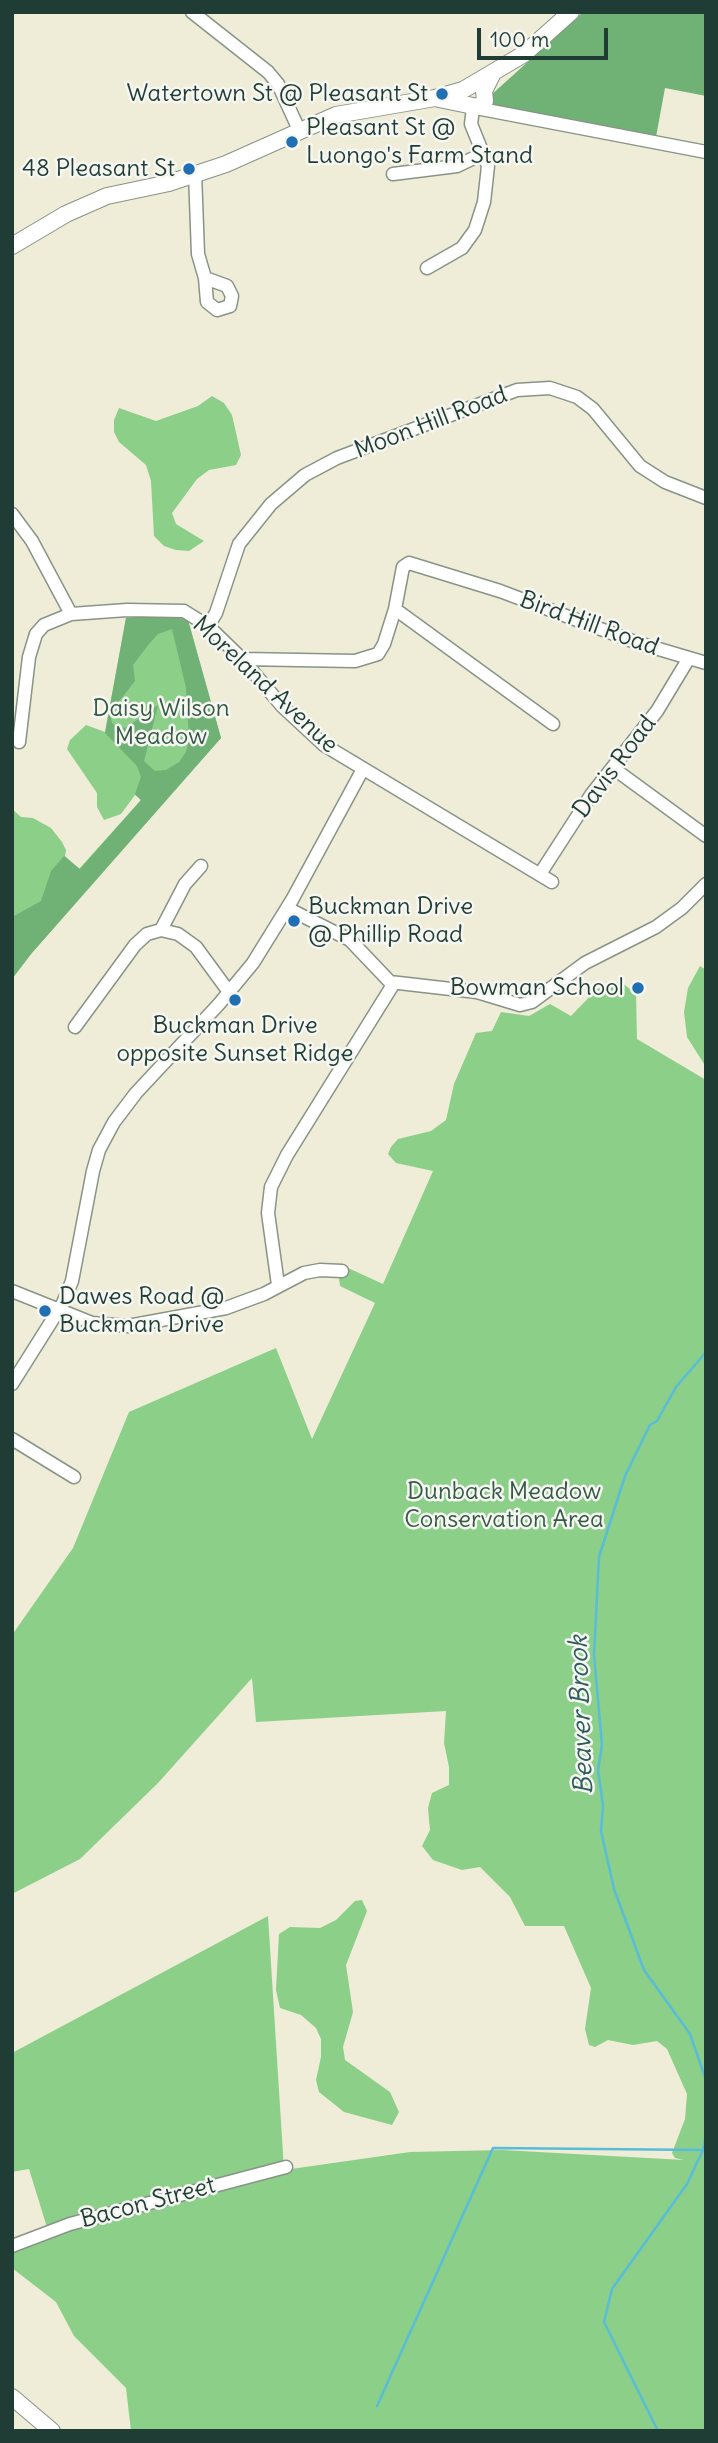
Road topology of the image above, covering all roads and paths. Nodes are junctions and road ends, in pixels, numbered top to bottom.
1 (192, 12) edge
2 (571, 12) edge
3 (476, 100) junction
4 (300, 132) junction
5 (706, 152) edge
6 (482, 154) junction
7 (195, 173) junction
8 (393, 174) dead end
9 (12, 246) edge
10 (427, 268) dead end
11 (205, 278) dead end
12 (706, 498) edge
13 (12, 514) edge
14 (395, 609) junction
15 (71, 614) junction
16 (208, 626) junction
17 (689, 658) junction
18 (242, 659) junction
19 (706, 663) edge
20 (553, 724) dead end
21 (19, 742) dead end
22 (612, 768) junction
23 (363, 769) junction
24 (706, 836) edge
25 (201, 866) dead end
26 (540, 874) junction
27 (552, 882) dead end
28 (706, 884) edge
29 (287, 908) junction
30 (161, 930) junction
31 (394, 983) junction
32 (229, 992) junction
33 (75, 1027) dead end
34 (342, 1271) dead end
35 (278, 1285) junction
36 (12, 1292) edge
37 (59, 1310) junction
38 (12, 1384) edge
39 (12, 1439) edge
40 (74, 1477) dead end
41 (286, 2167) dead end
42 (12, 2246) edge
43 (12, 2398) edge
44 (52, 2431) edge

1 - 4 street
2 - 3 main road
3 - 4 main road
3 - 5 street
3 - 6 street
4 - 7 main road
6 - 8 street
6 - 10 street
7 - 9 main road
7 - 11 street
12 - 16 street, Moon Hill Road
13 - 15 street
14 - 17 street, Bird Hill Road
14 - 18 street
14 - 20 street
15 - 16 street, Moreland Avenue
15 - 21 street
16 - 18 street, Moreland Avenue
17 - 19 street, Bird Hill Road
17 - 22 street, Davis Road
18 - 23 street, Moreland Avenue
22 - 24 street
22 - 26 street, Davis Road
23 - 26 street, Moreland Avenue
23 - 29 street
25 - 30 street
26 - 27 street, Moreland Avenue
28 - 31 street
29 - 31 street
29 - 32 street
30 - 32 street
30 - 33 street
31 - 35 street
32 - 37 street
34 - 35 street
35 - 37 street
36 - 37 street
37 - 38 street
39 - 40 street
41 - 42 street, Bacon Street
43 - 44 main road

